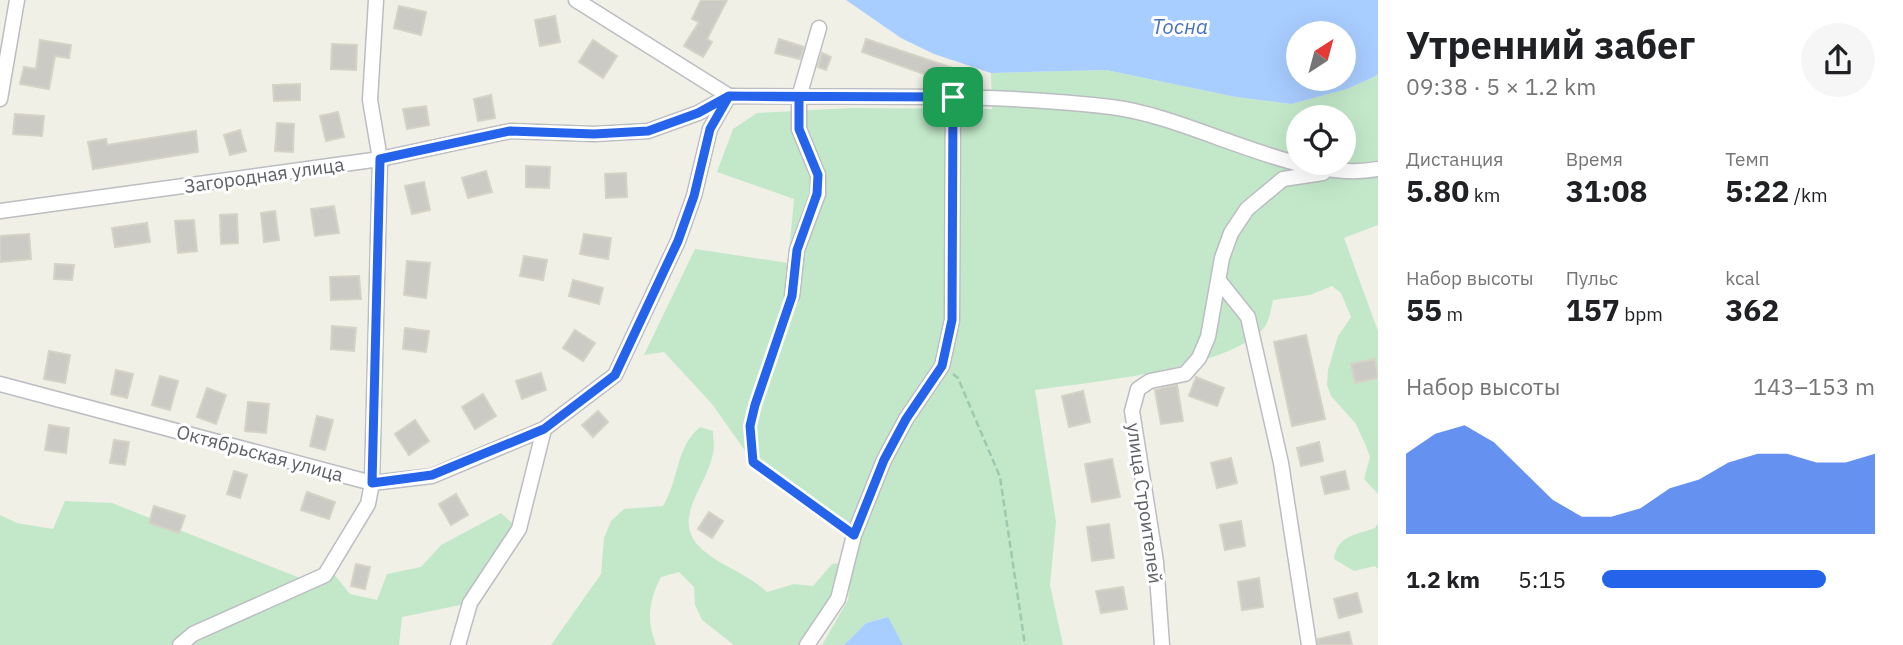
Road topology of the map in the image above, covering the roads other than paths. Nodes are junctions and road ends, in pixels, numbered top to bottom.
1 (17, 0) edge
2 (376, 0) edge
3 (576, 0) edge
4 (819, 28) dead end
5 (729, 96) junction
6 (799, 97) junction
7 (953, 97) junction
8 (0, 99) edge
9 (380, 159) junction
10 (1286, 159) edge
11 (1378, 169) edge
12 (1356, 170) edge
13 (1305, 175) edge
14 (0, 211) edge
15 (1220, 282) junction
16 (792, 296) road end
17 (0, 384) edge
18 (544, 429) junction
19 (372, 483) junction
20 (180, 645) edge
21 (458, 645) edge
22 (807, 645) edge
23 (1162, 645) edge
24 (1309, 645) edge

1 - 8 street
2 - 9 street
3 - 5 street
4 - 6 street
5 - 6 street
5 - 9 street, Загородная улица
5 - 18 street, Октябрьская улица
6 - 7 street
6 - 16 street
7 - 10 street
7 - 22 street
9 - 14 street, Загородная улица
9 - 19 street
11 - 12 street, улица Строителей
13 - 15 street, улица Строителей
15 - 23 street, улица Строителей
15 - 24 street
17 - 19 street, Октябрьская улица
18 - 19 street, Октябрьская улица
18 - 21 street
19 - 20 street

